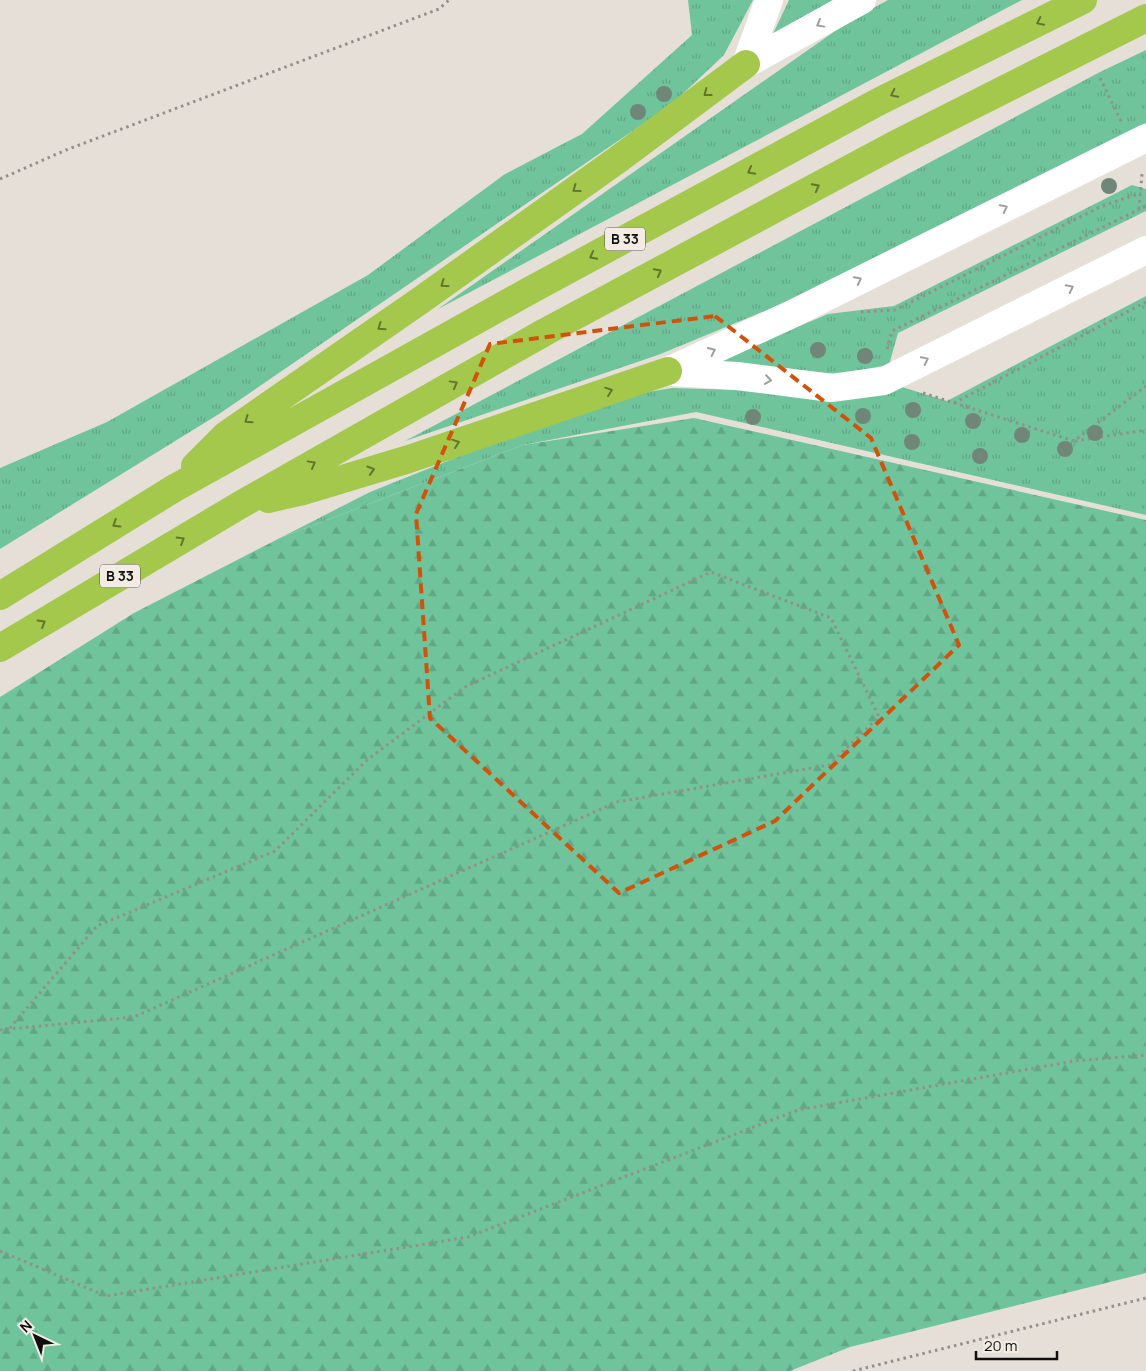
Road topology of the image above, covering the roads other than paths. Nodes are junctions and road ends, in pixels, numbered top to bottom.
1 (768, 0) edge
2 (862, 0) edge
3 (1083, 0) edge
4 (1146, 18) edge
5 (746, 64) junction
6 (1139, 141) edge
7 (1146, 250) edge
8 (668, 371) junction
9 (173, 489) junction
10 (240, 505) junction
11 (0, 596) edge
12 (0, 648) edge

1 - 5 lane
2 -> 5 lane
3 -> 9 highway, B 33
10 -> 4 highway, B 33
5 -> 9 highway
8 -> 6 lane
8 -> 7 lane
10 -> 8 highway
9 -> 11 highway, B 33
12 -> 10 highway, B 33

